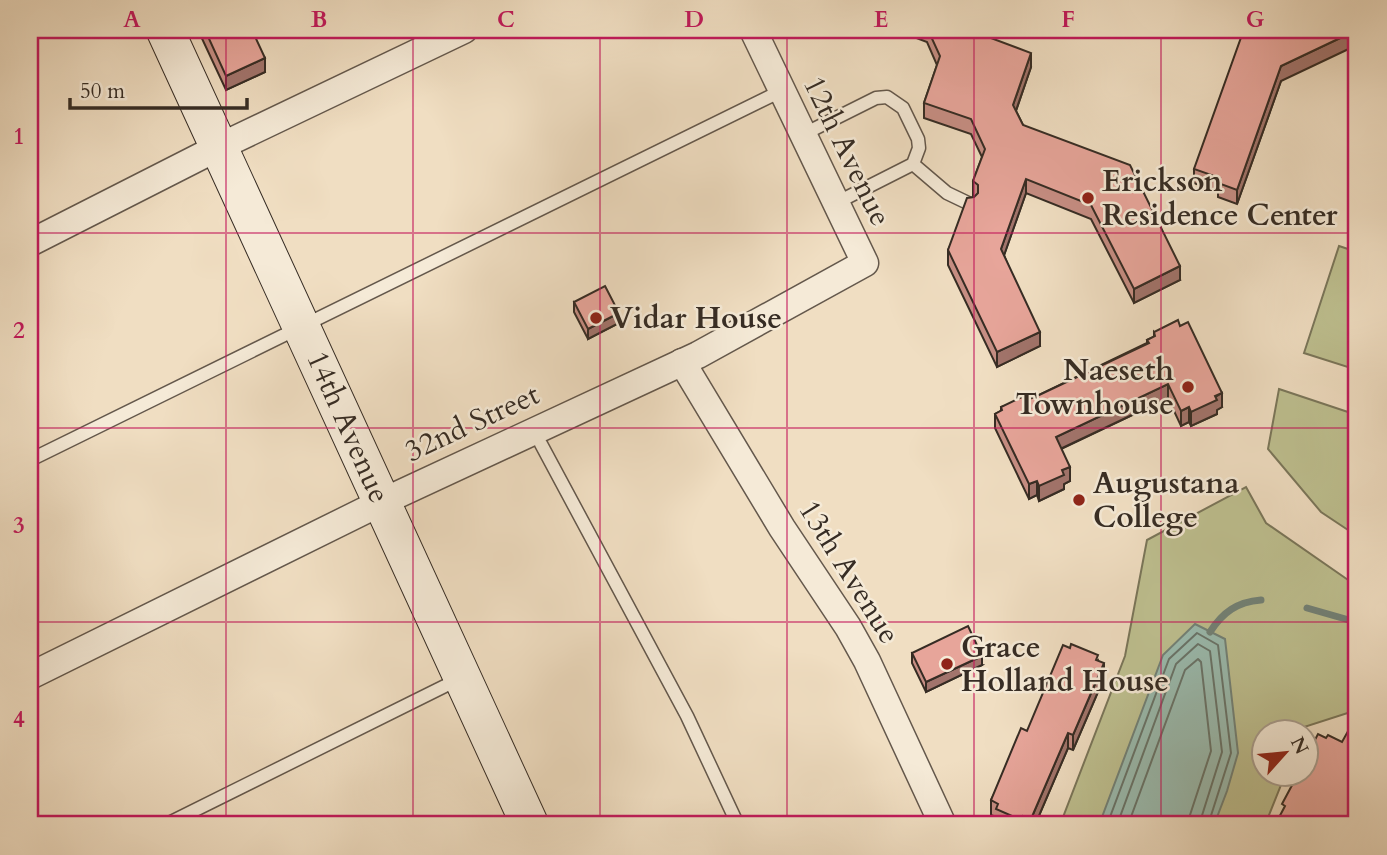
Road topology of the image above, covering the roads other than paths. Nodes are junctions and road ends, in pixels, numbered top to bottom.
1 (164, 30) edge
2 (464, 30) edge
3 (753, 30) edge
4 (780, 91) junction
5 (802, 135) junction
6 (219, 148) junction
7 (913, 164) junction
8 (836, 203) junction
9 (970, 204) edge
10 (30, 243) edge
11 (864, 263) joint
12 (302, 325) junction
13 (682, 362) junction
14 (541, 444) dead end
15 (30, 460) edge
16 (382, 502) junction
17 (30, 676) edge
18 (463, 677) junction
19 (165, 825) edge
20 (530, 825) edge
21 (738, 825) edge
22 (943, 825) edge

1 - 6 street, 14th Avenue
2 - 6 street
3 - 4 street, 12th Avenue
4 - 5 street, 12th Avenue
4 - 12 lane
5 - 7 lane
5 - 8 street, 12th Avenue
6 - 10 street
6 - 12 street, 14th Avenue
7 - 8 lane
7 - 9 lane
8 - 11 street, 12th Avenue
11 - 13 street, 32nd Street
12 - 15 lane
12 - 16 street, 14th Avenue
13 - 16 street, 32nd Street
13 - 22 street, 13th Avenue
14 - 21 lane
16 - 17 street, 32nd Street
16 - 18 street, 14th Avenue
18 - 19 lane
18 - 20 street, 14th Avenue

